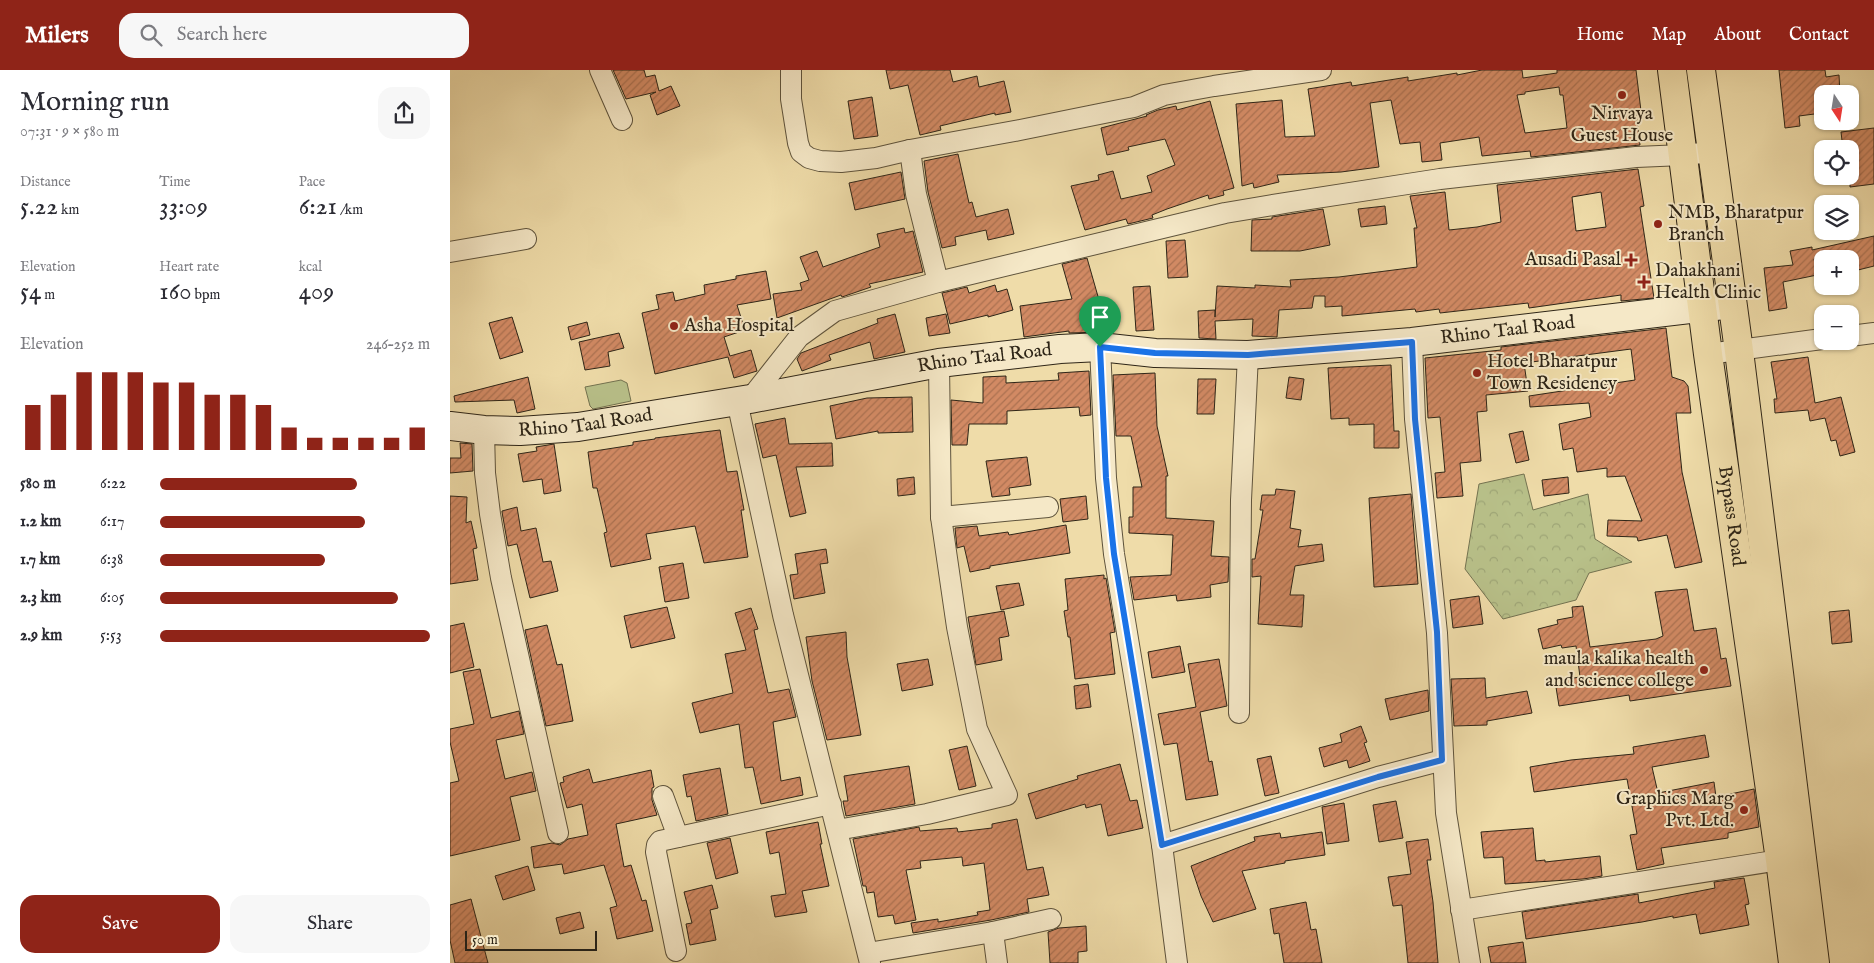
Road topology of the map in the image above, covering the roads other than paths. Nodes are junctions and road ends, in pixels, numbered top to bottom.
1 (600, 70) edge
2 (791, 70) edge
3 (1321, 70) edge
4 (1672, 70) edge
5 (1701, 70) edge
6 (622, 120) dead end
7 (910, 150) junction
8 (1712, 152) junction
9 (1683, 155) junction
10 (526, 239) dead end
11 (450, 252) edge
12 (938, 282) junction
13 (1732, 304) junction
14 (1702, 307) junction
15 (1874, 333) edge
16 (1859, 335) edge
17 (1814, 340) edge
18 (1412, 342) junction
19 (1100, 347) junction
20 (1739, 351) junction
21 (1708, 354) junction
22 (1248, 355) junction
23 (939, 363) junction
24 (743, 400) junction
25 (450, 426) edge
26 (484, 430) junction
27 (1048, 507) dead end
28 (940, 517) junction
29 (1238, 713) dead end
30 (1442, 760) junction
31 (663, 796) dead end
32 (831, 804) junction
33 (837, 830) junction
34 (558, 833) dead end
35 (678, 837) junction
36 (1162, 845) junction
37 (1780, 860) junction
38 (1461, 910) junction
39 (1051, 919) dead end
40 (993, 932) junction
41 (676, 951) dead end
42 (869, 958) edge
43 (997, 963) edge
44 (1177, 963) edge
45 (1470, 963) edge
46 (1793, 963) edge
47 (1815, 963) edge

1 - 6 street
2 - 7 street
3 - 7 street
4 - 9 highway, Bypass Road
5 - 8 highway, Bypass Road
7 - 12 street
8 - 9 street
8 - 13 highway, Bypass Road
9 - 12 street
9 - 14 highway, Bypass Road
10 - 11 street
12 - 24 street
13 - 14 street, Rhino Taal Road
13 - 20 highway, Bypass Road
14 - 18 street, Rhino Taal Road
14 - 21 highway, Bypass Road
15 - 16 street
17 - 20 street
18 - 22 street, Rhino Taal Road
18 - 30 street
19 - 22 street, Rhino Taal Road
19 - 23 street, Rhino Taal Road
19 - 36 street
20 - 21 street
20 - 47 highway, Bypass Road
21 - 37 highway, Bypass Road
22 - 29 street
23 - 24 street, Rhino Taal Road
23 - 28 street
24 - 26 street, Rhino Taal Road
24 - 32 street
25 - 26 street, Rhino Taal Road
26 - 34 street
27 - 28 street
28 - 33 street
30 - 36 street
30 - 38 street
31 - 35 street
32 - 33 street
32 - 35 street
33 - 42 street
35 - 41 street
36 - 44 street
37 - 38 street
37 - 46 highway, Bypass Road
38 - 45 street
39 - 40 street
40 - 42 street
40 - 43 street

